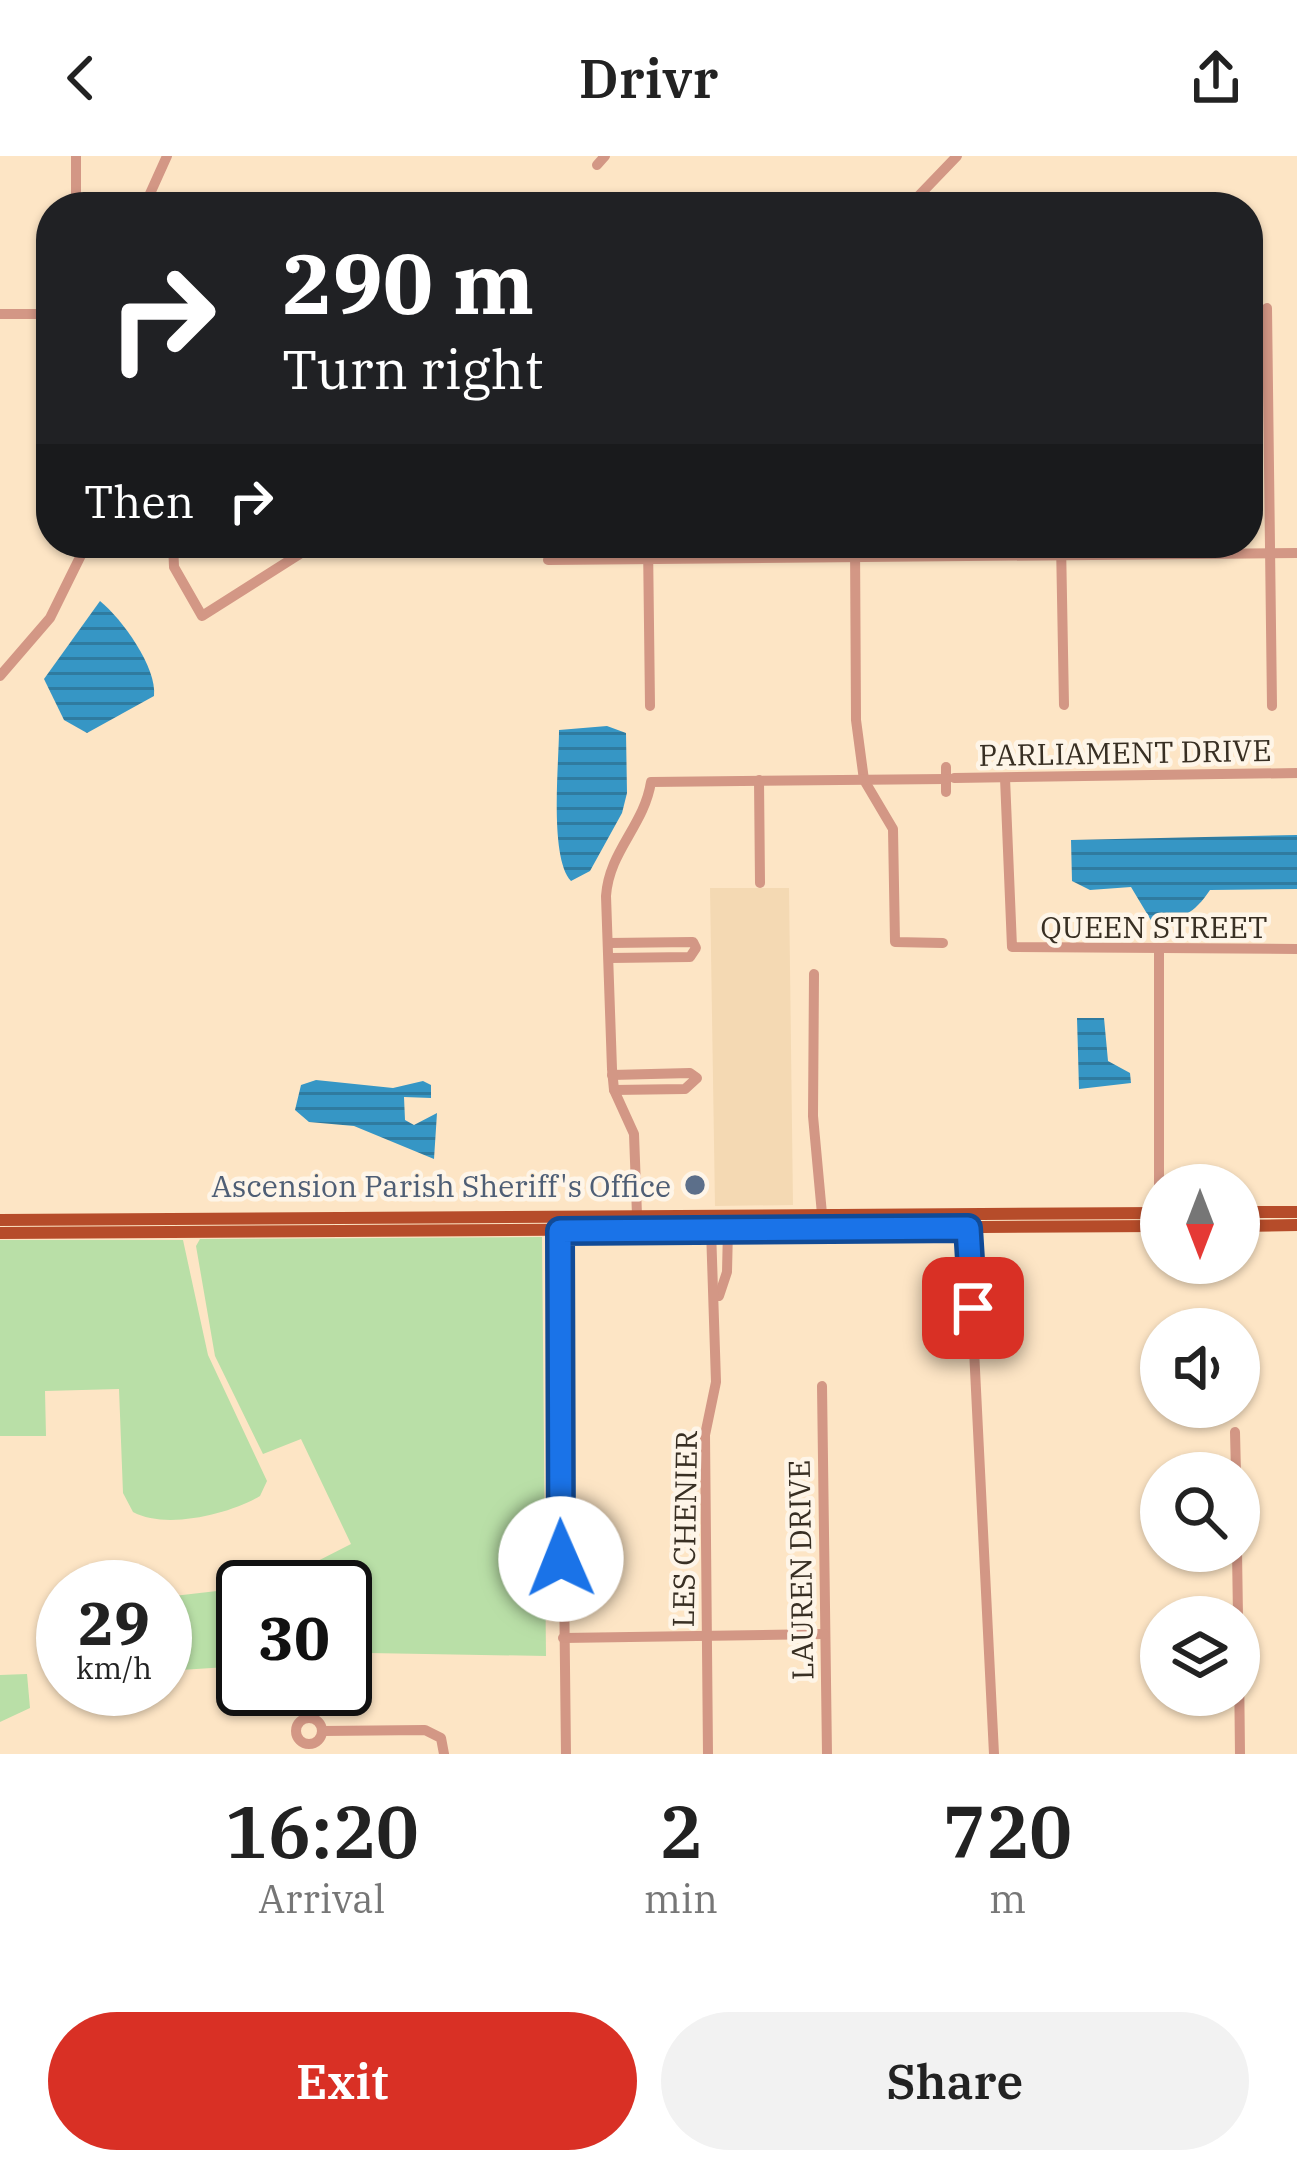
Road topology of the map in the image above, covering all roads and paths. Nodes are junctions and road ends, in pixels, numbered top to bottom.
1 (76, 156) edge
2 (167, 156) edge
3 (957, 156) edge
4 (76, 192) edge
5 (151, 192) edge
6 (922, 192) edge
7 (1267, 308) dead end
8 (0, 314) edge
9 (36, 314) edge
10 (1263, 553) edge
11 (1270, 553) junction
12 (1297, 553) edge
13 (80, 558) edge
14 (174, 558) edge
15 (293, 558) edge
16 (672, 558) edge
17 (854, 558) edge
18 (1061, 558) edge
19 (649, 559) junction
20 (548, 560) dead end
21 (0, 676) edge
22 (1064, 705) dead end
23 (650, 706) dead end
24 (1272, 706) dead end
25 (1297, 773) edge
26 (1005, 778) junction
27 (759, 780) junction
28 (864, 780) junction
29 (760, 883) dead end
30 (609, 943) junction
31 (943, 943) dead end
32 (1297, 949) edge
33 (1159, 950) junction
34 (610, 958) junction
35 (814, 974) dead end
36 (612, 1075) junction
37 (614, 1090) junction
38 (1160, 1164) edge
39 (1260, 1212) edge
40 (1297, 1212) edge
41 (1133, 1213) junction
42 (822, 1214) junction
43 (852, 1214) junction
44 (1016, 1214) junction
45 (1140, 1214) edge
46 (637, 1215) junction
47 (512, 1217) junction
48 (1140, 1219) edge
49 (0, 1220) edge
50 (767, 1224) junction
51 (1297, 1225) edge
52 (1082, 1226) junction
53 (1260, 1226) edge
54 (968, 1228) junction
55 (711, 1229) junction
56 (728, 1229) junction
57 (560, 1231) junction
58 (0, 1232) edge
59 (443, 1232) junction
60 (716, 1304) junction
61 (822, 1386) dead end
62 (1235, 1432) dead end
63 (1235, 1452) edge
64 (824, 1634) junction
65 (706, 1636) junction
66 (563, 1638) junction
67 (1240, 1716) edge
68 (322, 1731) dead end
69 (444, 1750) edge
70 (566, 1754) edge
71 (708, 1754) edge
72 (827, 1754) edge
73 (994, 1754) edge
74 (1240, 1754) edge

1 - 4 street
2 - 5 street
3 - 6 street
7 - 11 street
8 - 9 street
10 - 11 street
11 - 12 street
11 - 24 street
13 - 21 street
14 - 15 street
16 - 19 street
17 - 28 street
18 - 22 street
19 - 20 street
19 - 23 street
25 - 26 street, PARLIAMENT DRIVE
26 - 28 street, PARLIAMENT DRIVE
26 - 33 street, QUEEN STREET
27 - 28 street, PARLIAMENT DRIVE
27 - 29 street
27 - 30 street, PARLIAMENT DRIVE
28 - 31 street
30 - 34 street
30 - 34 street
32 - 33 street, QUEEN STREET
33 - 38 street
34 - 36 street
35 - 42 street
36 - 37 street
36 - 37 street
37 - 46 street
39 - 40 main road
41 - 44 main road
41 - 45 main road
41 - 52 main road
42 - 43 main road
42 - 46 main road
43 - 44 main road
43 - 50 main road
44 - 54 main road
46 - 47 main road
46 - 57 main road
47 - 49 main road
47 - 59 main road
48 - 52 main road
50 - 54 main road
50 - 55 main road
50 - 56 main road
51 - 53 main road
52 - 54 main road
54 - 73 street
55 - 56 main road
55 - 57 main road
55 - 60 street, LES CHENIER
56 - 60 street, LES CHENIER
57 - 59 main road
57 - 66 street
58 - 59 main road
60 - 65 street, LES CHENIER
61 - 64 street, LAUREN DRIVE
62 - 63 street
64 - 65 street
64 - 72 street, LAUREN DRIVE
65 - 66 street
65 - 71 street, LES CHENIER
66 - 70 street
67 - 74 street
68 - 69 street

